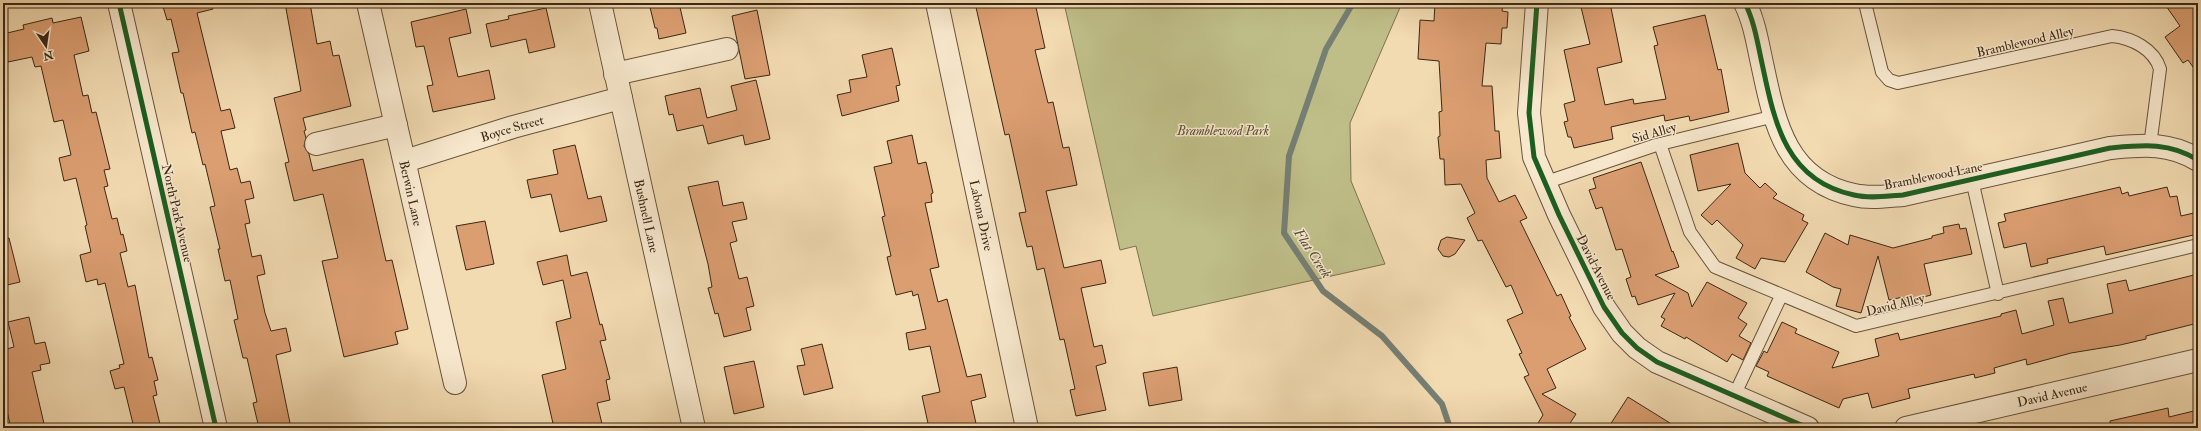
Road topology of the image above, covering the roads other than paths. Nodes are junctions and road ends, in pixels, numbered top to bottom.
1 (119, 3) edge
2 (368, 3) edge
3 (600, 3) edge
4 (938, 3) edge
5 (1537, 3) edge
6 (1745, 3) edge
7 (1865, 3) edge
8 (727, 49) dead end
9 (615, 74) junction
10 (621, 98) junction
11 (1775, 116) junction
12 (396, 125) junction
13 (316, 144) dead end
14 (1660, 144) junction
15 (2150, 146) junction
16 (2198, 160) edge
17 (405, 161) junction
18 (1972, 180) junction
19 (1544, 182) junction
20 (2198, 245) edge
21 (1998, 294) junction
22 (1781, 296) junction
23 (2198, 360) edge
24 (455, 383) dead end
25 (1734, 396) junction
26 (1914, 427) edge
27 (216, 428) edge
28 (694, 428) edge
29 (1027, 428) edge
30 (1808, 428) edge

1 - 27 street, North Park Avenue
2 - 12 street, Berwin Lane
3 - 9 street, Bushnell Lane
4 - 29 street, Labona Drive
5 - 19 street, David Avenue
6 - 11 street, Bramblewood Lane
7 - 15 lane, Bramblewood Alley
8 - 9 street
9 - 10 street, Bushnell Lane
10 - 17 street, Boyce Street
10 - 28 street, Bushnell Lane
11 - 14 lane, Sid Alley
11 - 18 street, Bramblewood Lane
12 - 13 street
12 - 17 street, Berwin Lane
14 - 19 lane, Sid Alley
14 - 22 lane, David Alley
15 - 16 street, Bramblewood Lane
15 - 18 street, Bramblewood Lane
17 - 24 street, Berwin Lane
18 - 21 lane
19 - 25 street, David Avenue
20 - 21 lane, David Alley
21 - 22 lane, David Alley
22 - 25 lane
23 - 26 street, David Avenue
25 - 30 street, David Avenue

